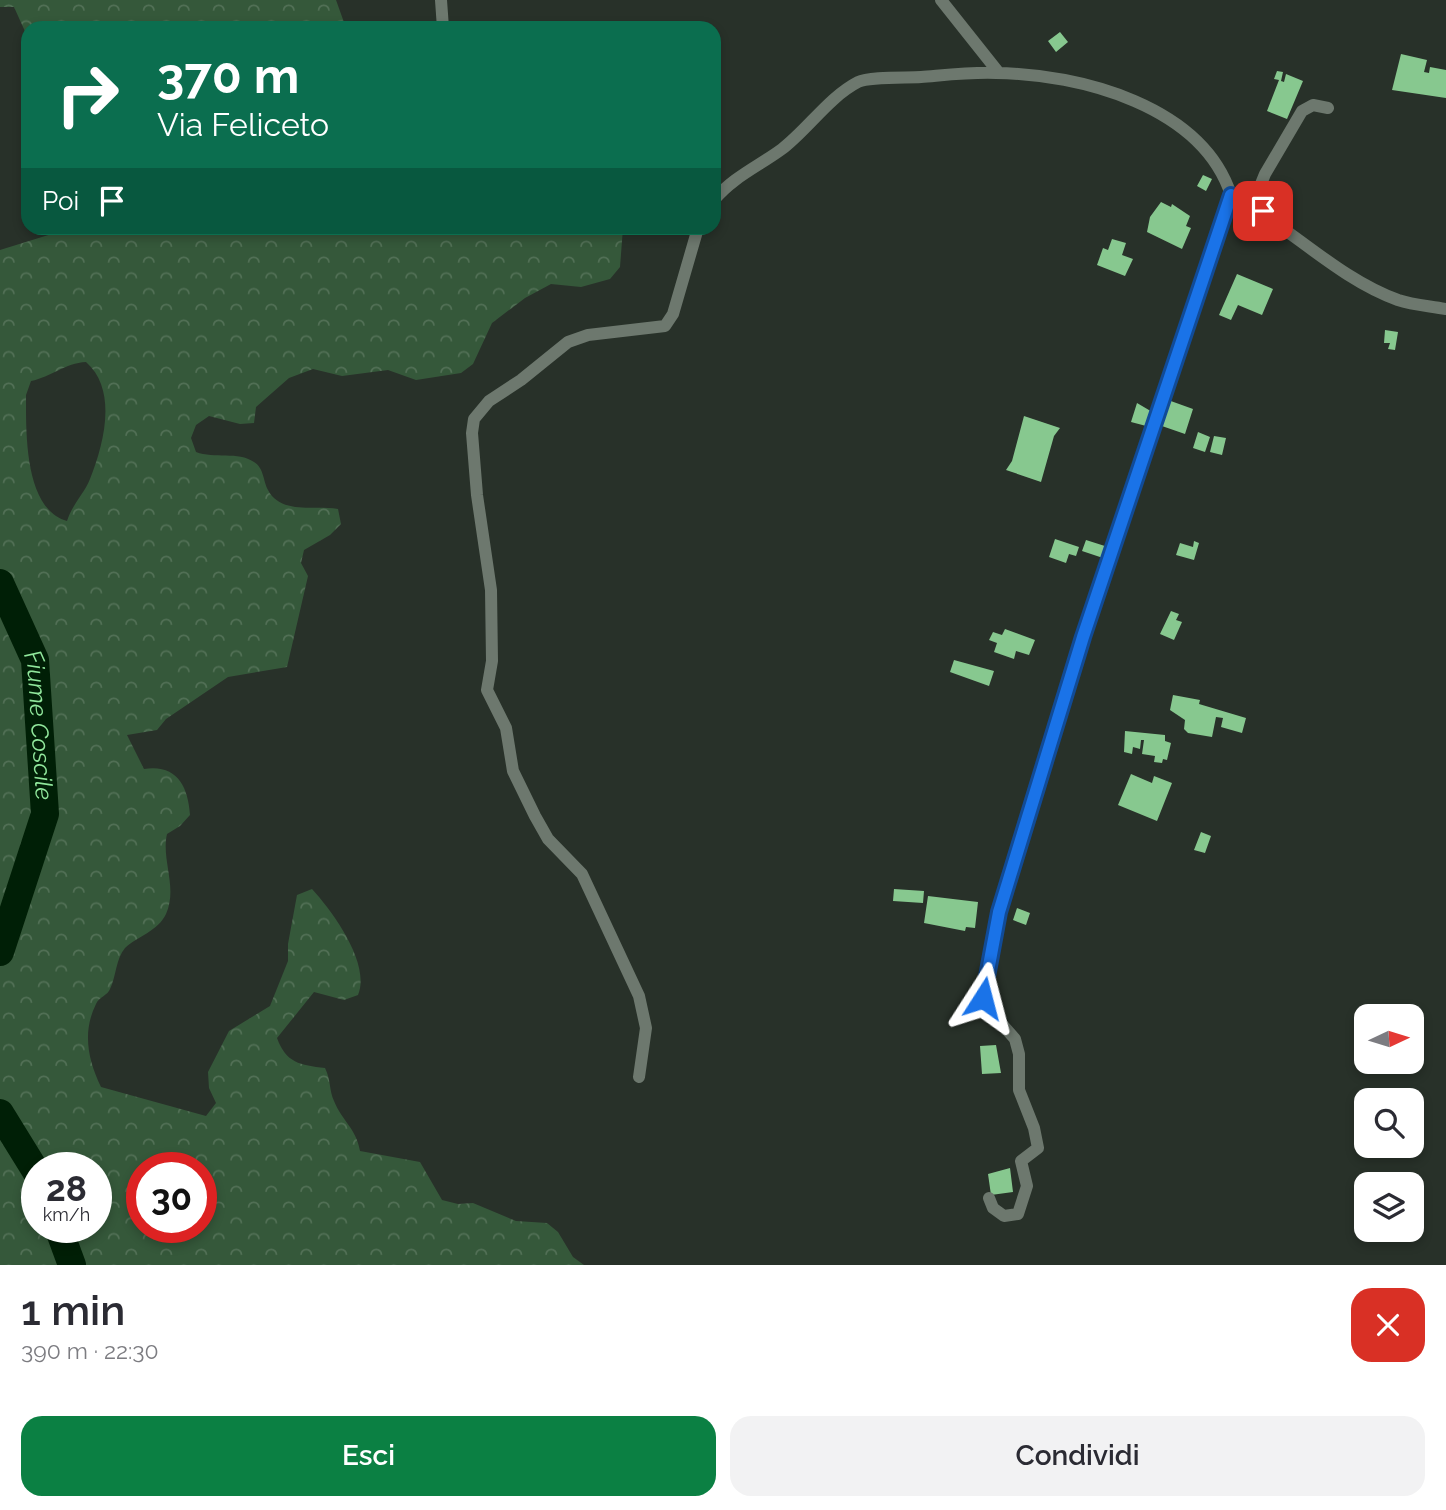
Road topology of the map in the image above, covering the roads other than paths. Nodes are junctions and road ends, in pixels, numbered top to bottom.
1 (440, 0) edge
2 (941, 0) edge
3 (442, 21) edge
4 (999, 73) junction
5 (1328, 108) dead end
6 (721, 193) edge
7 (1231, 195) junction
8 (1252, 206) junction
9 (696, 235) edge
10 (1446, 309) edge
11 (639, 1077) dead end
12 (989, 1198) dead end

1 - 3 street
2 - 4 street
4 - 6 street
4 - 7 street
5 - 8 street
7 - 8 street
7 - 12 street
8 - 10 street
9 - 11 street

